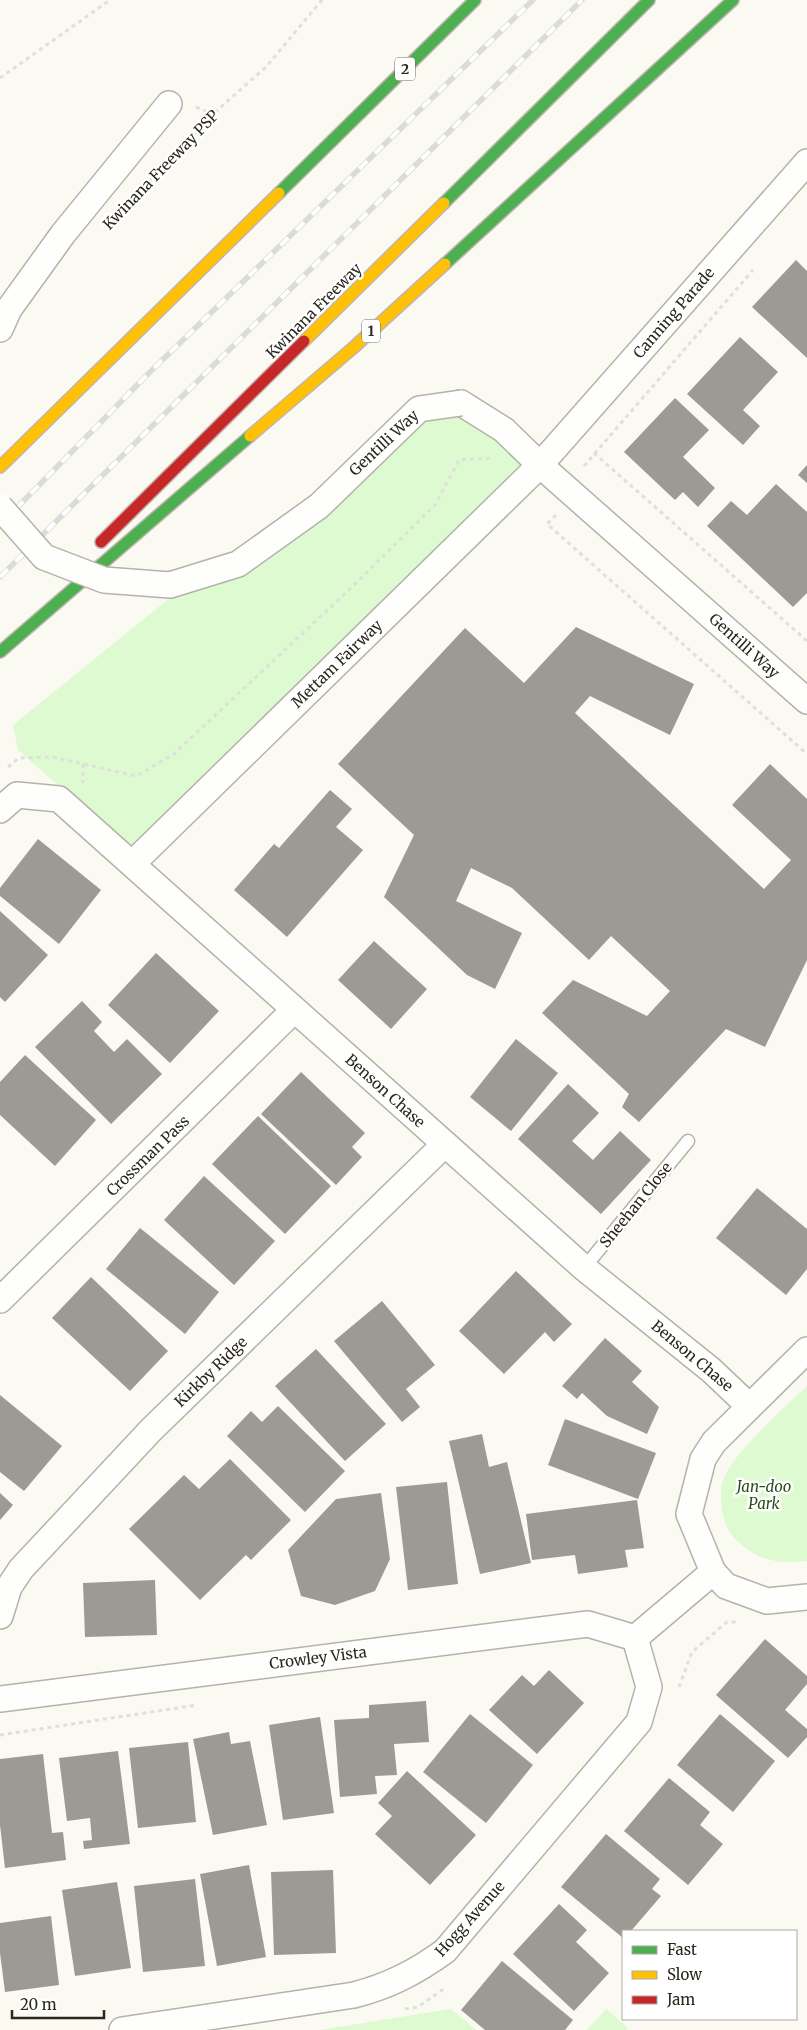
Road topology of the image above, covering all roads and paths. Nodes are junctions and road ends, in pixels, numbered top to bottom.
1 (110, 0) edge
2 (322, 0) edge
3 (475, 0) edge
4 (649, 0) edge
5 (733, 0) edge
6 (410, 46) dead end
7 (0, 78) edge
8 (169, 104) dead end
9 (335, 138) junction
10 (807, 162) edge
11 (120, 213) dead end
12 (756, 267) dead end
13 (0, 329) edge
14 (504, 430) junction
15 (570, 431) junction
16 (595, 453) junction
17 (540, 465) junction
18 (0, 468) edge
19 (570, 491) junction
20 (0, 507) edge
21 (807, 641) edge
22 (0, 643) edge
23 (0, 652) edge
24 (805, 695) edge
25 (807, 754) edge
26 (6, 768) dead end
27 (8, 803) edge
28 (133, 863) junction
29 (294, 1010) junction
30 (688, 1141) dead end
31 (445, 1144) junction
32 (584, 1268) junction
33 (0, 1300) edge
34 (807, 1350) edge
35 (749, 1406) junction
36 (713, 1572) junction
37 (807, 1597) edge
38 (0, 1616) edge
39 (746, 1623) dead end
40 (635, 1638) junction
41 (649, 1687) junction
42 (0, 1698) edge
43 (206, 1704) dead end
44 (0, 1735) edge
45 (122, 2030) edge

1 - 7 path
2 - 11 path, Kwinana Freeway PSP
3 - 9 highway, 2
4 - 22 highway, Kwinana Freeway
5 - 23 highway, 1
6 - 9 highway
8 - 13 street
9 - 18 highway
10 - 15 street, Canning Parade
12 - 16 path
14 - 17 street, Gentilli Way
14 - 20 street, Gentilli Way, bridge
14 - 26 path
15 - 16 path
15 - 17 street, Canning Parade
16 - 19 path
16 - 21 path
17 - 19 street, Gentilli Way
17 - 28 street, Mettam Fairway
19 - 24 street, Gentilli Way
19 - 25 path
27 - 28 street, Benson Chase
28 - 29 street, Benson Chase
29 - 31 street, Benson Chase
29 - 33 street, Crossman Pass
30 - 32 lane, Sheehan Close
31 - 32 street, Benson Chase
31 - 38 street, Kirkby Ridge
32 - 35 street, Benson Chase
34 - 35 street
35 - 36 street
36 - 37 street
36 - 40 street
39 - 41 path
40 - 41 street
40 - 42 street, Crowley Vista
41 - 45 street, Hogg Avenue
43 - 44 path

